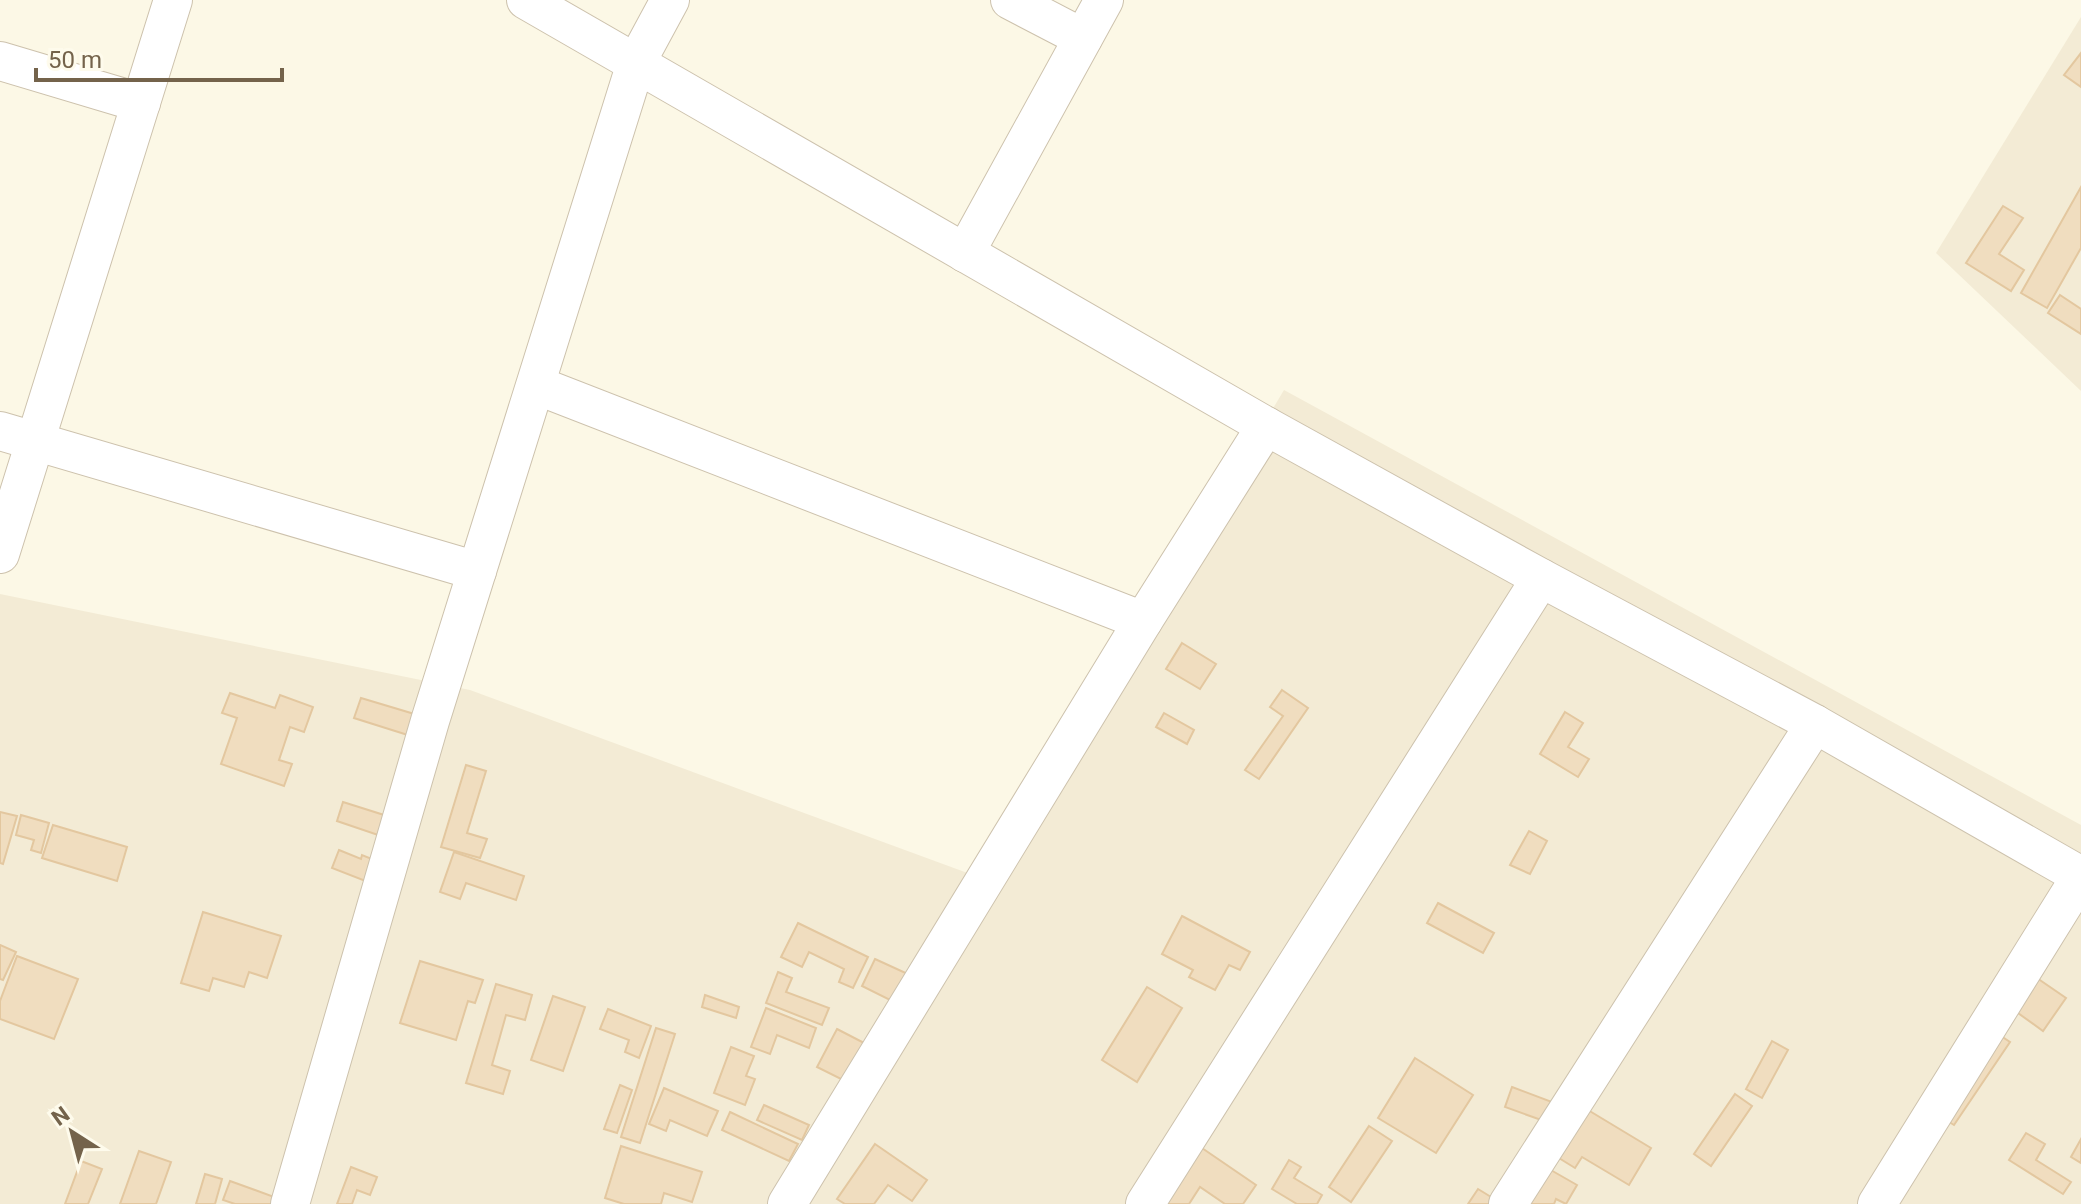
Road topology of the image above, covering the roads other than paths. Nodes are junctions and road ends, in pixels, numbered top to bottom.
1 (173, 0) edge
2 (526, 0) edge
3 (670, 0) edge
4 (1010, 0) edge
5 (1104, 0) edge
6 (1083, 38) junction
7 (0, 61) edge
8 (636, 63) junction
9 (141, 103) junction
10 (965, 253) junction
11 (536, 385) junction
12 (1266, 426) junction
13 (18, 436) edge
14 (0, 554) edge
15 (477, 571) junction
16 (1541, 578) junction
17 (1143, 621) junction
18 (1815, 724) junction
19 (2081, 876) edge
20 (290, 1204) edge
21 (787, 1204) edge
22 (1145, 1204) edge
23 (1508, 1204) edge
24 (1877, 1204) edge

1 - 9 street
2 - 8 street
3 - 8 street
4 - 6 street
5 - 6 street
6 - 10 street
7 - 9 street
8 - 10 street
8 - 11 street
9 - 13 street
10 - 12 street
11 - 15 street
11 - 17 street
12 - 16 street
12 - 17 street
13 - 14 street
13 - 15 street
15 - 20 street
16 - 18 street
16 - 22 street
17 - 21 street
18 - 19 street
18 - 23 street
19 - 24 street

